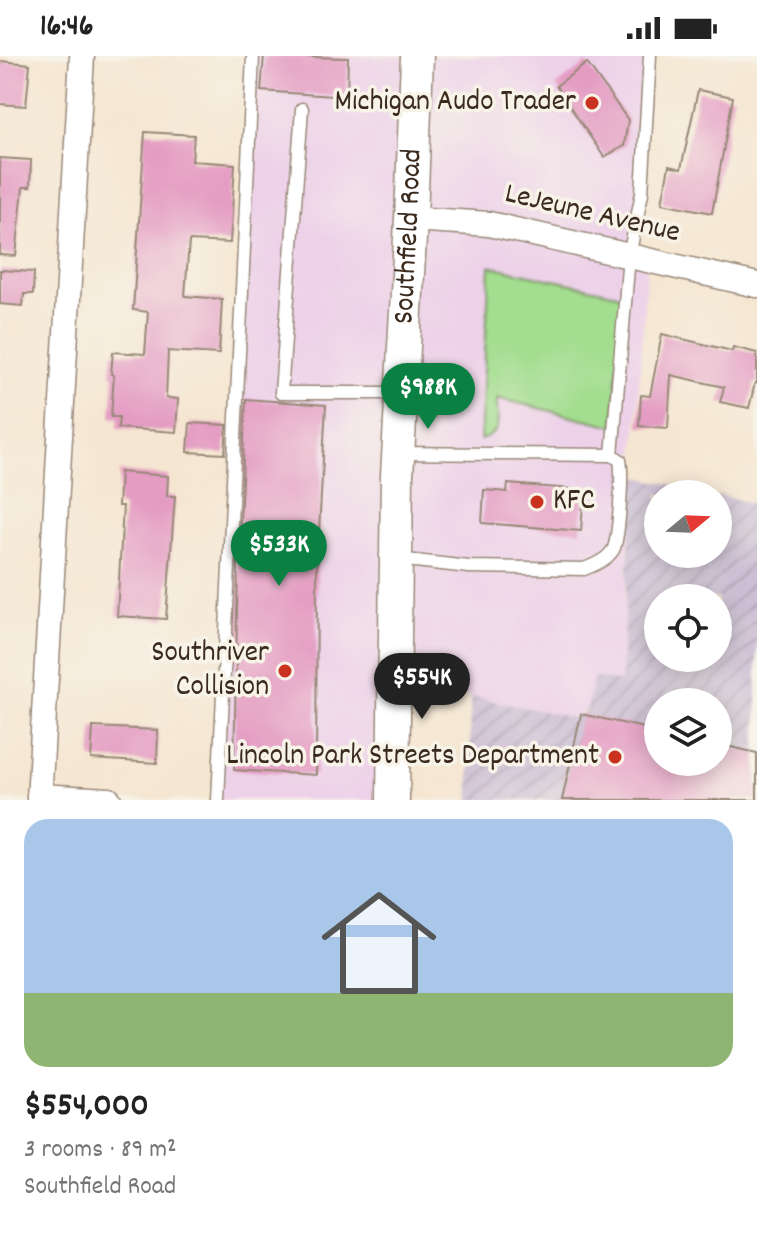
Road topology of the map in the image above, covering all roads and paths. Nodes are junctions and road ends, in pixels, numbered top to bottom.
1 (82, 56) edge
2 (253, 56) edge
3 (417, 56) edge
4 (650, 56) edge
5 (302, 109) dead end
6 (411, 219) junction
7 (629, 256) junction
8 (755, 277) edge
9 (401, 393) junction
10 (398, 453) junction
11 (612, 455) junction
12 (396, 559) junction
13 (39, 798) edge
14 (109, 800) edge
15 (218, 800) edge
16 (393, 800) edge

1 - 13 street
2 - 15 lane
3 - 6 main road, Southfield Road
4 - 7 lane
5 - 9 lane
6 - 7 street, LeJeune Avenue
6 - 9 main road, Southfield Road
7 - 8 street, LeJeune Avenue
7 - 11 lane
9 - 10 main road, Southfield Road
10 - 11 lane
10 - 12 main road, Southfield Road
11 - 12 lane
12 - 16 main road, Southfield Road
13 - 14 street

